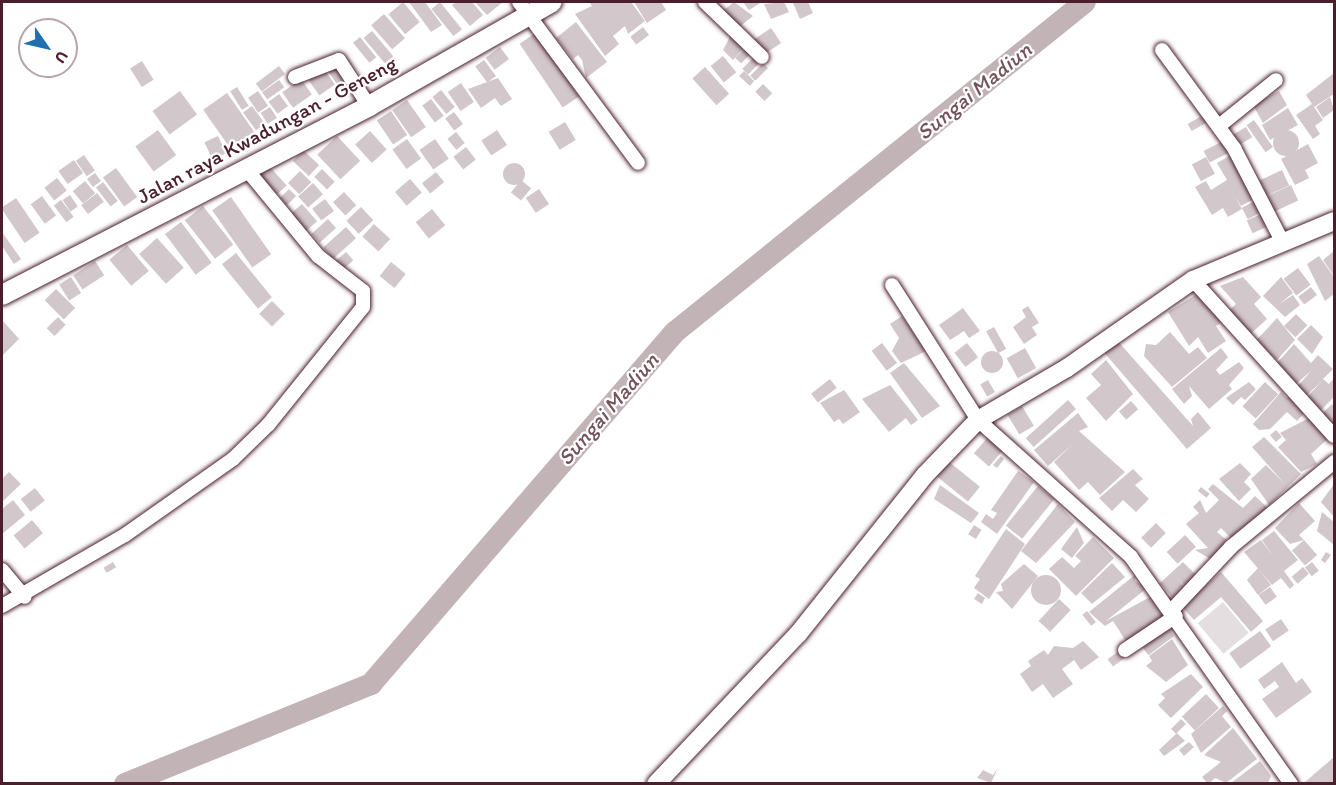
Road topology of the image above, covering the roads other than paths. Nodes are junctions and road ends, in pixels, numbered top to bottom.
1 (552, 2) edge
2 (705, 2) edge
3 (524, 7) edge
4 (1162, 50) dead end
5 (762, 57) dead end
6 (295, 77) dead end
7 (1276, 80) dead end
8 (369, 106) junction
9 (1219, 126) junction
10 (638, 163) dead end
11 (247, 170) junction
12 (1335, 221) edge
13 (1282, 241) junction
14 (1193, 280) junction
15 (892, 285) dead end
16 (2, 295) edge
17 (978, 420) junction
18 (1335, 436) edge
19 (1335, 462) edge
20 (2, 570) edge
21 (25, 597) junction
22 (2, 606) edge
23 (1173, 613) junction
24 (1125, 650) dead end
25 (657, 783) edge
26 (1292, 783) edge

1 - 3 main road, Jalan raya Kwadungan - Geneng
2 - 5 street
3 - 8 main road, Jalan raya Kwadungan - Geneng
3 - 10 street
4 - 9 street
6 - 8 street
7 - 9 street
8 - 11 main road, Jalan raya Kwadungan - Geneng
9 - 13 street
11 - 16 main road, Jalan raya Kwadungan - Geneng
11 - 21 street
12 - 13 street
13 - 14 street
14 - 17 street
14 - 18 street
15 - 17 street
17 - 23 street
17 - 25 street
19 - 23 street
20 - 21 street
21 - 22 street
23 - 24 street
23 - 26 street

